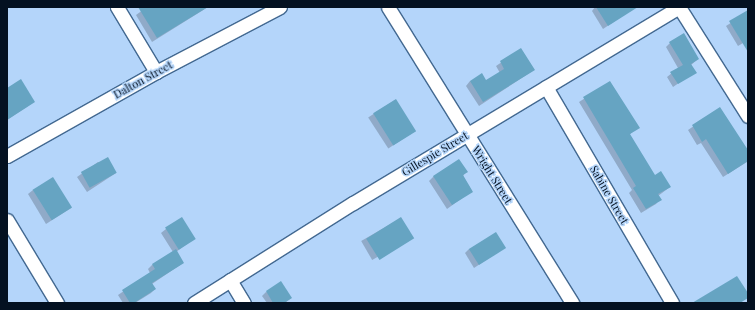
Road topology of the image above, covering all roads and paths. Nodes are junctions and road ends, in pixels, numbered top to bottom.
1 (117, 7) edge
2 (280, 7) edge
3 (388, 7) edge
4 (679, 7) edge
5 (156, 72) junction
6 (546, 87) junction
7 (748, 116) edge
8 (467, 134) junction
9 (7, 156) edge
10 (7, 220) edge
11 (230, 280) junction
12 (57, 303) edge
13 (194, 303) edge
14 (244, 303) edge
15 (572, 303) edge
16 (672, 303) edge

1 - 5 street
2 - 5 street, Dalton Street
3 - 8 street, Wright Street
4 - 6 street, Gillespie Street
4 - 7 street
5 - 9 street, Dalton Street
6 - 8 street, Gillespie Street
6 - 16 street, Sabine Street
8 - 11 street, Gillespie Street
8 - 15 street, Wright Street
10 - 12 street
11 - 13 street, Gillespie Street
11 - 14 street

